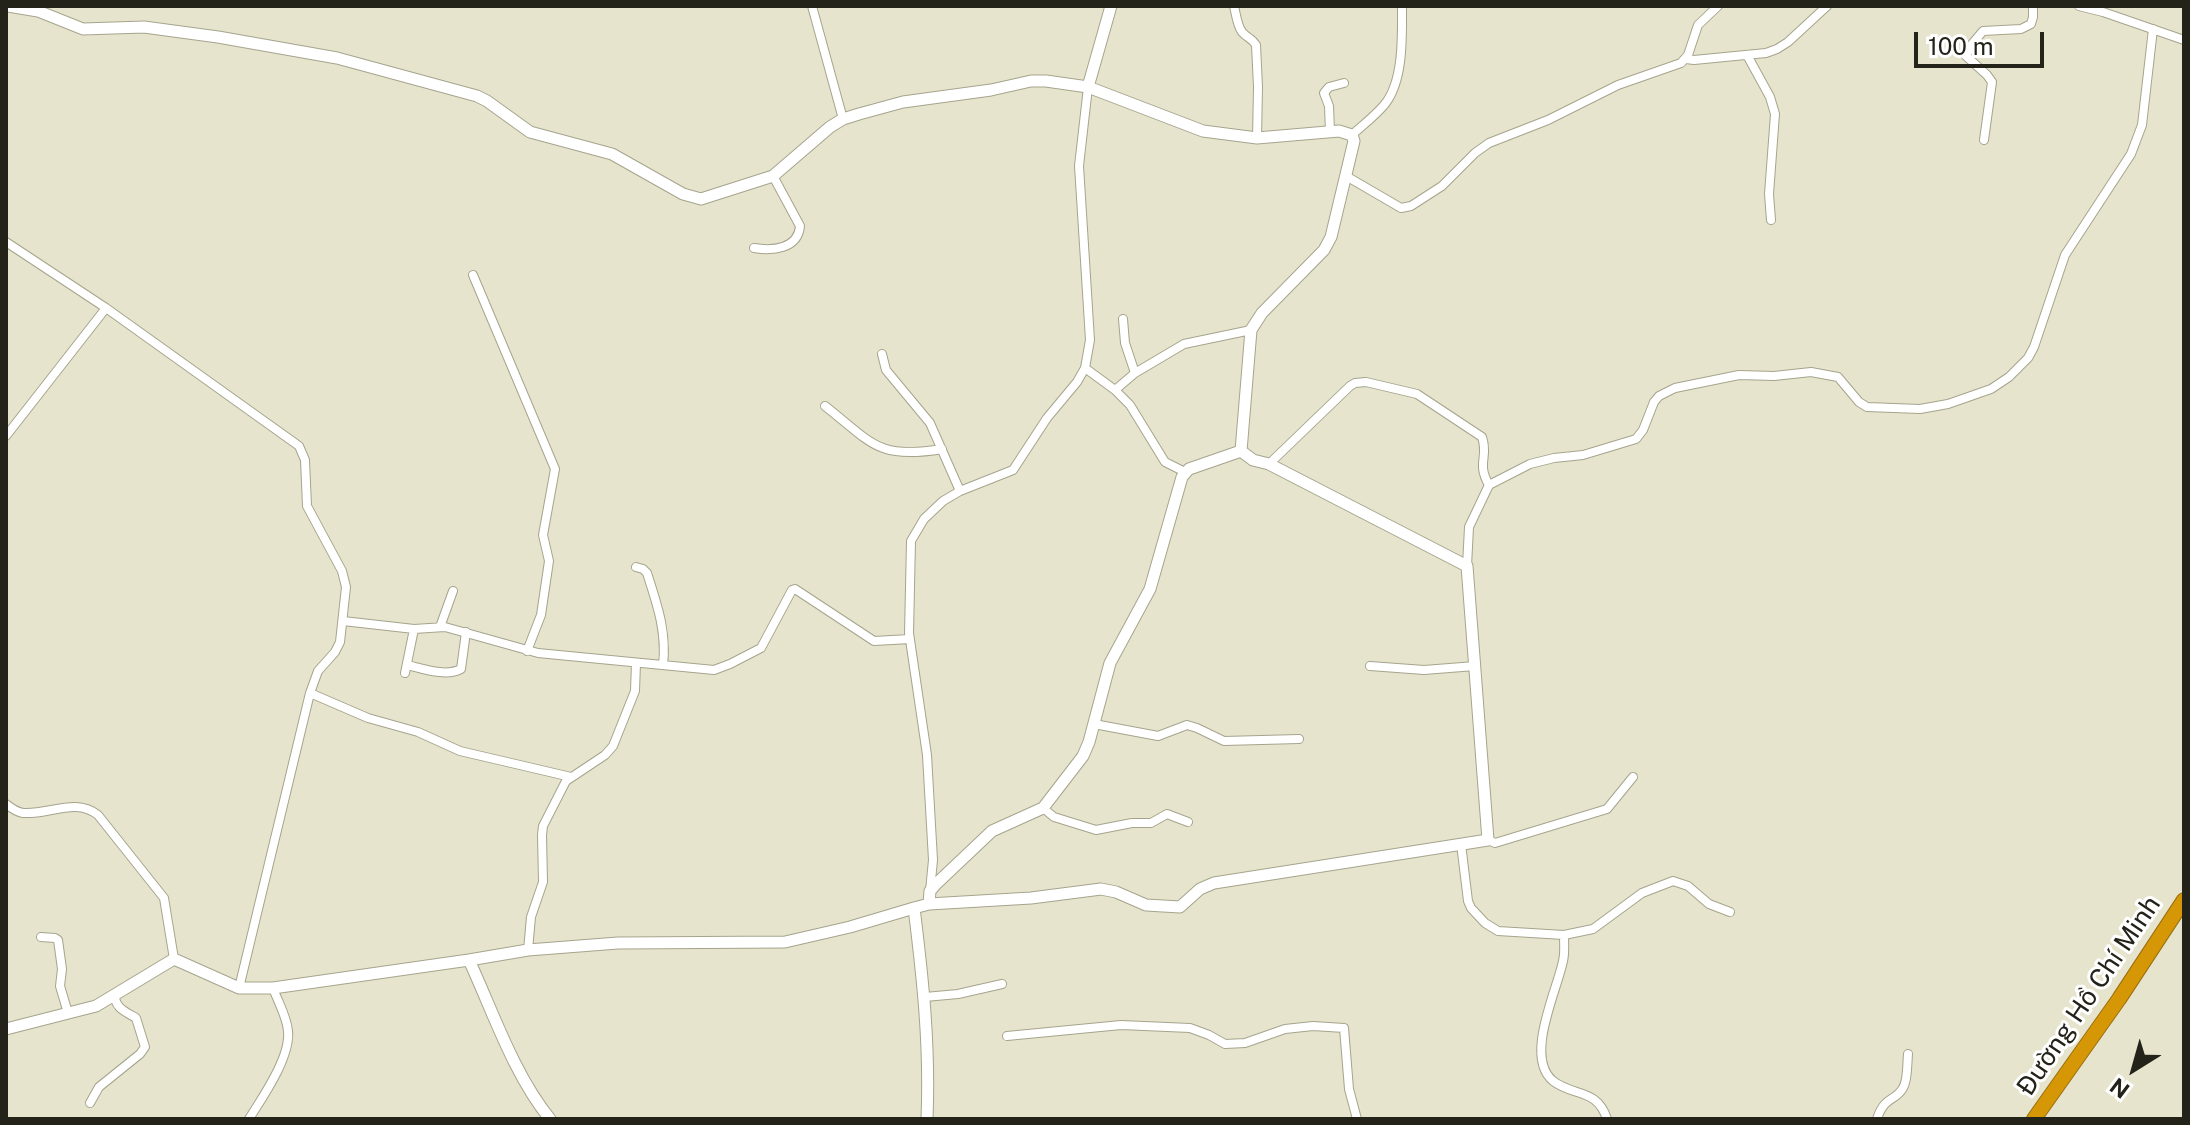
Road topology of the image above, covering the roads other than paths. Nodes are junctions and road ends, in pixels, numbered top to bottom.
1 (8, 6) edge
2 (812, 6) edge
3 (1111, 6) edge
4 (1234, 6) edge
5 (1402, 6) edge
6 (1718, 6) edge
7 (1827, 6) edge
8 (2033, 6) edge
9 (2079, 6) edge
10 (2104, 9) edge
11 (2153, 29) junction
12 (2184, 40) edge
13 (1747, 55) junction
14 (1686, 59) junction
15 (1344, 83) dead end
16 (1088, 87) junction
17 (843, 119) junction
18 (1330, 132) junction
19 (1352, 135) junction
20 (1257, 138) junction
21 (1984, 140) dead end
22 (773, 176) junction
23 (1346, 176) junction
24 (1771, 220) dead end
25 (6, 242) edge
26 (754, 248) dead end
27 (473, 275) dead end
28 (106, 308) junction
29 (1123, 319) dead end
30 (1251, 330) junction
31 (882, 354) dead end
32 (1085, 368) junction
33 (1135, 373) junction
34 (1115, 390) junction
35 (825, 406) dead end
36 (6, 436) edge
37 (942, 449) junction
38 (1241, 451) junction
39 (1269, 464) junction
40 (1185, 472) junction
41 (1489, 485) junction
42 (960, 491) junction
43 (1467, 566) junction
44 (636, 567) dead end
45 (453, 591) dead end
46 (343, 621) junction
47 (440, 627) junction
48 (414, 629) junction
49 (466, 632) junction
50 (910, 639) junction
51 (527, 651) junction
52 (636, 663) junction
53 (663, 665) junction
54 (1370, 666) dead end
55 (1475, 666) junction
56 (310, 693) junction
57 (1094, 724) junction
58 (1299, 739) dead end
59 (571, 777) junction
60 (1633, 777) dead end
61 (6, 804) edge
62 (1043, 808) junction
63 (1188, 822) dead end
64 (1488, 840) junction
65 (1461, 844) junction
66 (930, 898) junction
67 (2184, 900) edge
68 (914, 908) junction
69 (1730, 912) dead end
70 (1564, 935) junction
71 (41, 937) dead end
72 (528, 950) junction
73 (174, 959) junction
74 (469, 960) junction
75 (1002, 984) dead end
76 (239, 988) junction
77 (273, 988) junction
78 (115, 994) junction
79 (925, 997) junction
80 (68, 1013) junction
81 (6, 1029) edge
82 (1007, 1036) dead end
83 (1908, 1054) dead end
84 (90, 1103) dead end
85 (249, 1119) edge
86 (550, 1119) edge
87 (927, 1119) edge
88 (1357, 1119) edge
89 (1607, 1119) edge
90 (1877, 1119) edge
91 (2034, 1119) edge

1 - 22 street
2 - 17 street
3 - 16 street
4 - 20 street
5 - 19 street
6 - 14 street
7 - 13 street
8 - 21 street
9 - 10 street
10 - 11 street
11 - 12 street
11 - 41 street
13 - 14 street
13 - 24 street
14 - 23 street
15 - 18 street
16 - 17 street
16 - 20 street
16 - 32 street
17 - 22 street
18 - 19 street
18 - 20 street
19 - 23 street
22 - 26 street
23 - 30 street
25 - 28 street
27 - 51 street
28 - 36 street
28 - 46 street
29 - 33 street
30 - 33 street
30 - 38 street
31 - 37 street
32 - 34 street
32 - 42 street
33 - 34 street
34 - 40 street
35 - 37 street
37 - 42 street
38 - 39 street
38 - 40 street
39 - 41 street
39 - 43 street
40 - 57 street
41 - 43 street
42 - 50 street
43 - 55 street
44 - 53 street
45 - 47 street
46 - 48 street
46 - 56 street
47 - 48 street
47 - 49 street
48 - 49 street
49 - 51 street
50 - 53 street
50 - 66 street
51 - 52 street
52 - 53 street
52 - 59 street
54 - 55 street
55 - 64 street
56 - 59 street
56 - 76 street
57 - 58 street
57 - 62 street
59 - 72 street
60 - 64 street
61 - 73 street
62 - 63 street
62 - 66 street
64 - 65 street
65 - 66 street
65 - 70 street
66 - 68 street
67 - 91 highway, Đường Hồ Chí Minh
68 - 72 street
68 - 79 street
69 - 70 street
70 - 89 street
71 - 80 street
72 - 74 street
73 - 76 street
73 - 78 street
74 - 77 street
74 - 86 street
75 - 79 street
76 - 77 street
77 - 85 street
78 - 80 street
78 - 84 street
79 - 87 street
80 - 81 street
82 - 88 street
83 - 90 street

